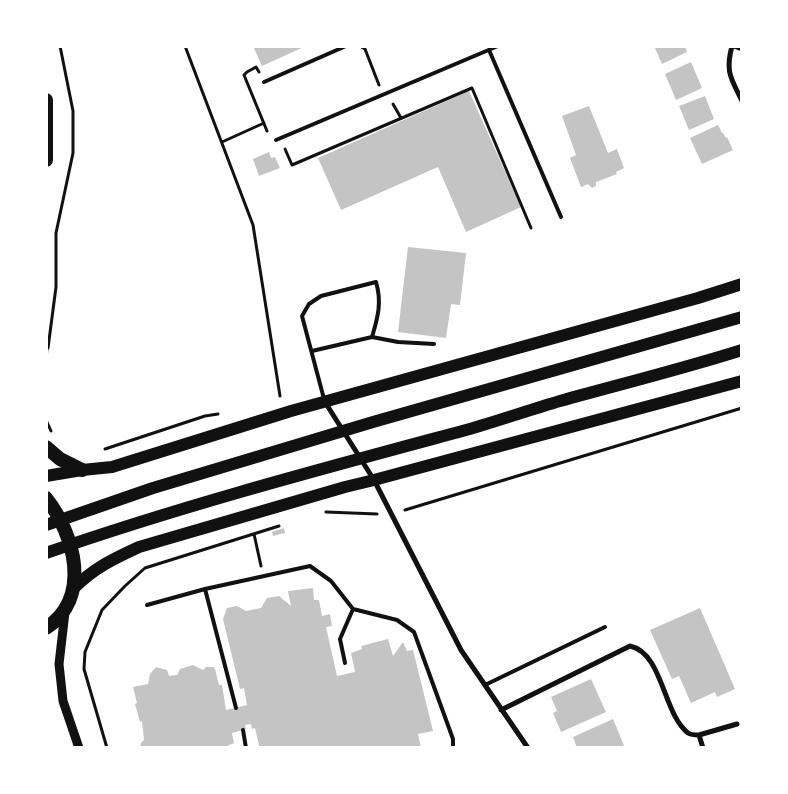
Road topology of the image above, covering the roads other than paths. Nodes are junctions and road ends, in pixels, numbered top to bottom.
1 (346, 46) edge
2 (498, 46) edge
3 (733, 46) edge
4 (742, 49) edge
5 (489, 50) junction
6 (264, 82) road end
7 (46, 100) edge
8 (742, 101) edge
9 (278, 139) road end
10 (46, 160) edge
11 (561, 217) dead end
12 (742, 284) edge
13 (742, 317) edge
14 (372, 337) junction
15 (434, 344) dead end
16 (742, 350) edge
17 (312, 351) junction
18 (742, 381) edge
19 (324, 402) junction
20 (46, 447) edge
21 (82, 470) junction
22 (46, 476) edge
23 (374, 480) junction
24 (46, 498) edge
25 (46, 525) edge
26 (46, 553) edge
27 (74, 588) junction
28 (205, 589) junction
29 (147, 605) dead end
30 (353, 609) junction
31 (65, 612) junction
32 (46, 628) edge
33 (605, 628) dead end
34 (344, 663) dead end
35 (485, 685) junction
36 (236, 708) dead end
37 (501, 710) junction
38 (737, 724) dead end
39 (242, 730) dead end
40 (699, 735) junction
41 (78, 748) edge
42 (246, 748) edge
43 (453, 748) edge
44 (528, 748) edge
45 (703, 748) edge

1 - 6 lane
2 - 5 lane
3 - 4 street
3 - 8 street
5 - 9 lane
5 - 11 lane
7 - 10 highway
12 - 19 main road
13 - 25 main road
14 - 15 lane
14 - 17 lane
14 - 17 lane
16 - 26 main road
17 - 19 lane
18 - 23 main road
19 - 21 main road
19 - 23 street
20 - 21 highway
21 - 22 main road
23 - 27 main road
23 - 35 street
24 - 27 highway
27 - 31 highway
28 - 29 lane
28 - 30 lane
28 - 36 lane
30 - 34 lane
30 - 43 lane
31 - 32 highway
31 - 41 street
33 - 35 lane
35 - 37 street
37 - 40 street
37 - 44 street
38 - 40 street
39 - 42 lane
40 - 45 street

